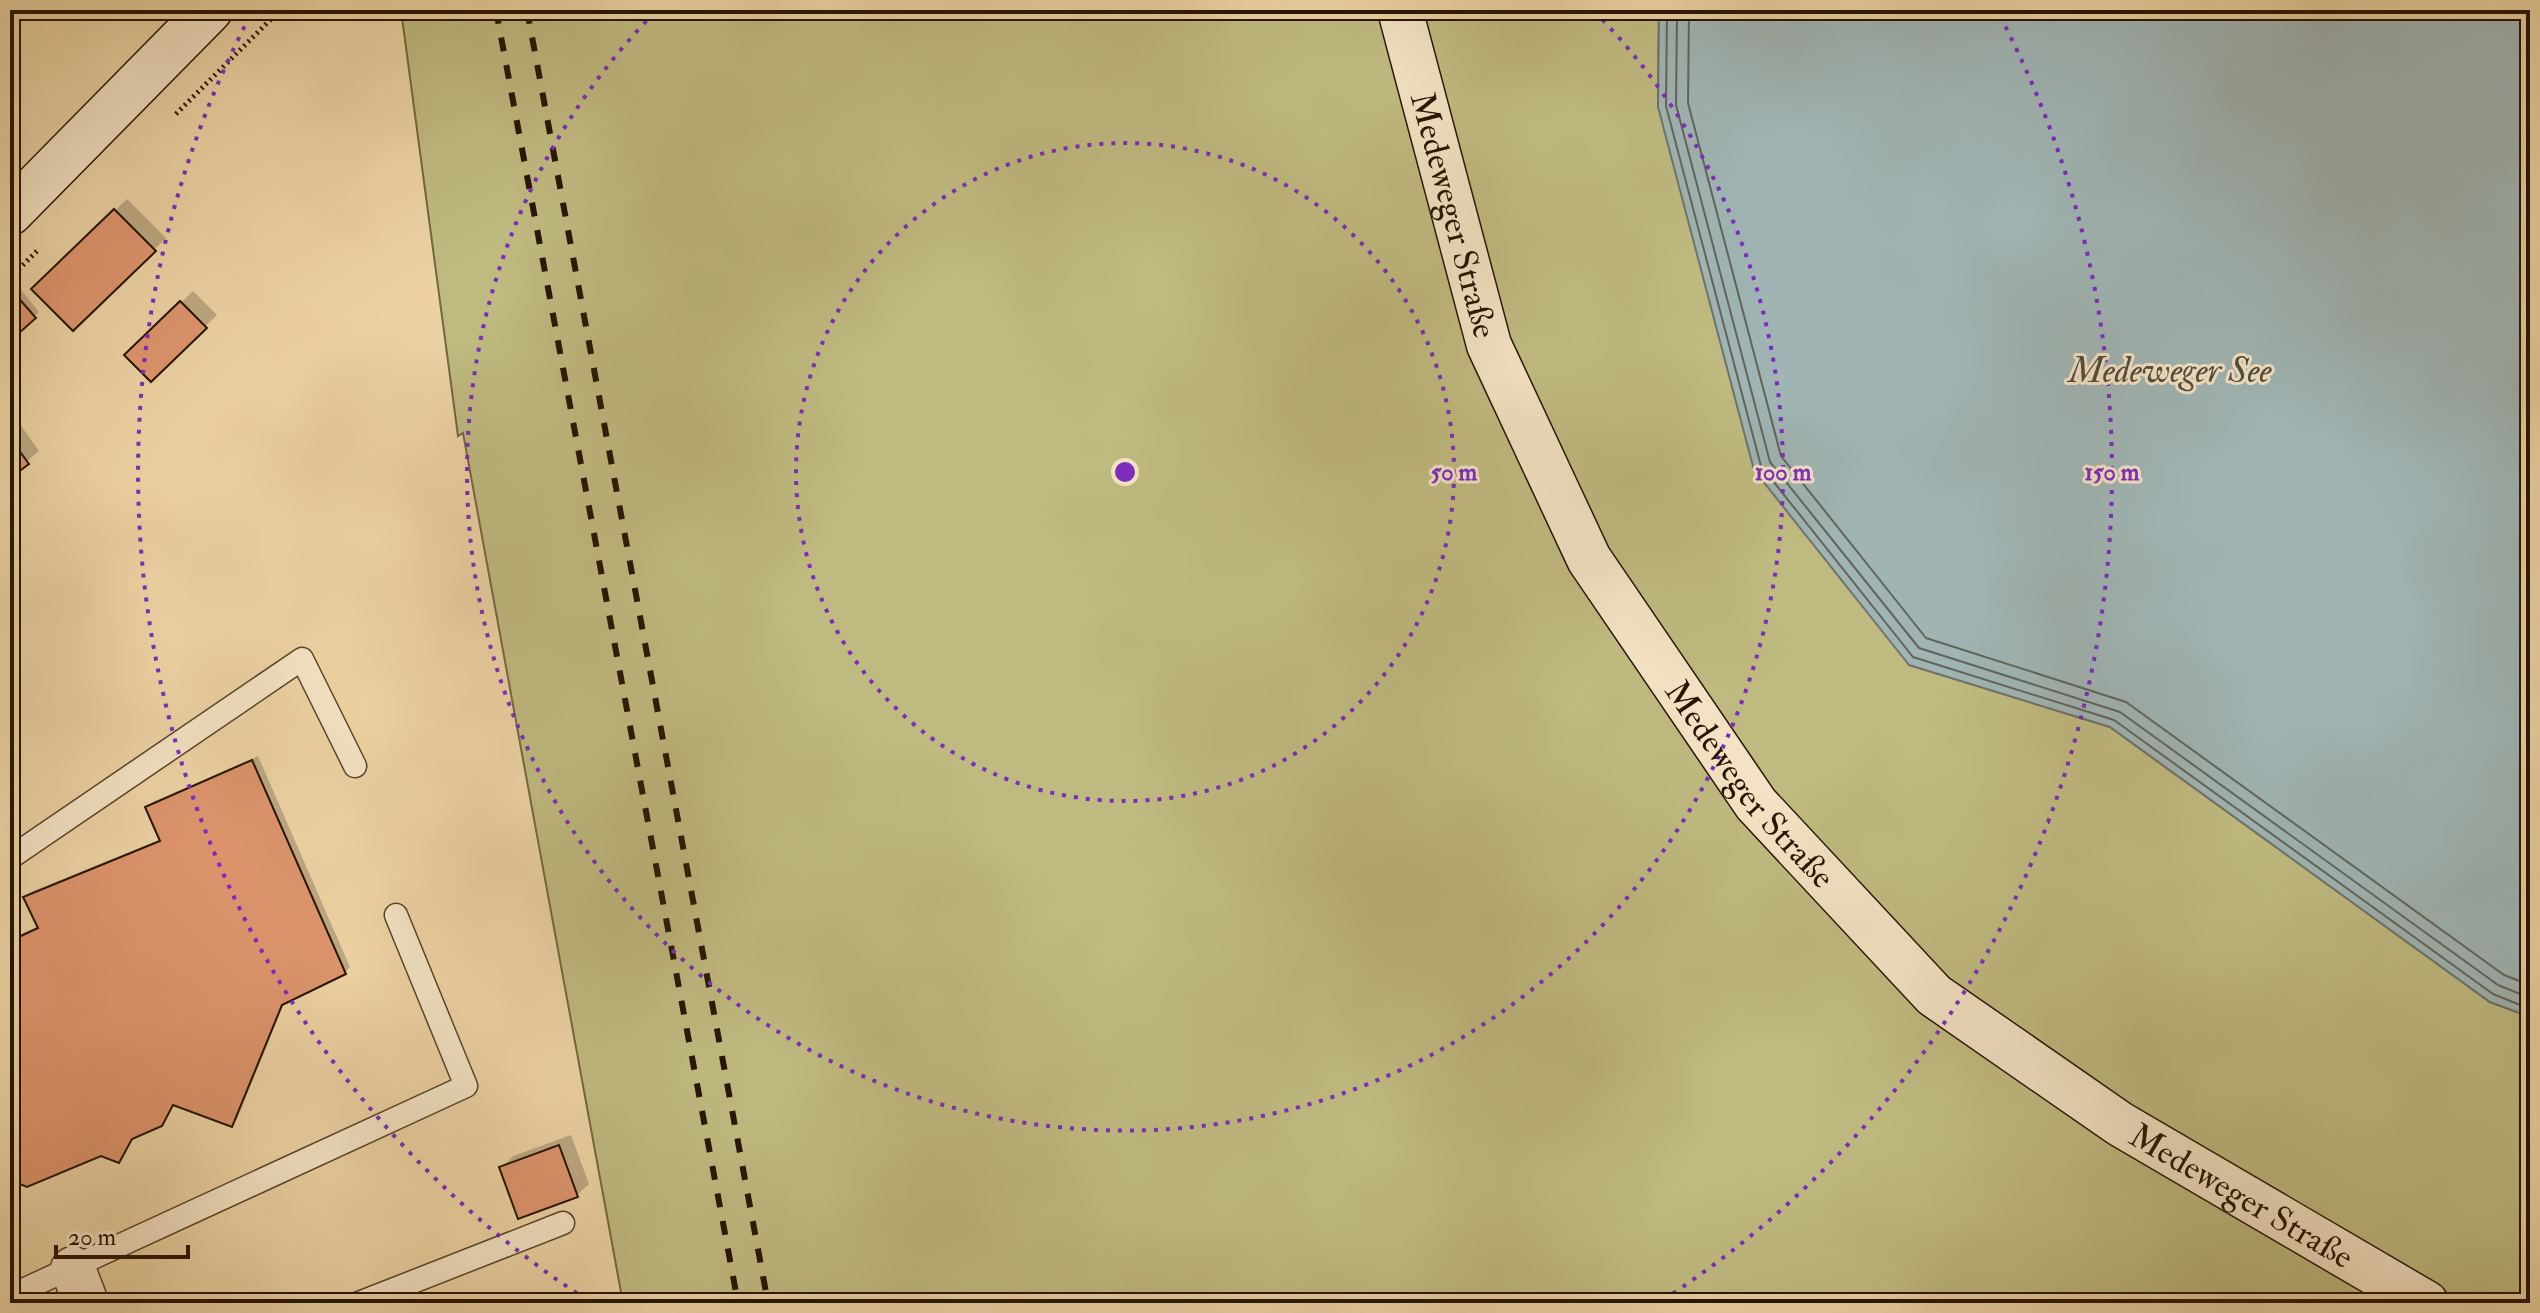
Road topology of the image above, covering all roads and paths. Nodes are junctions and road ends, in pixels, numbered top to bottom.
1 (210, 10) edge
2 (1400, 10) edge
3 (10, 213) edge
4 (355, 766) dead end
5 (10, 858) edge
6 (396, 915) dead end
7 (563, 1223) dead end
8 (79, 1286) edge
9 (10, 1296) edge
10 (359, 1303) edge
11 (2426, 1303) edge

1 - 3 street
2 - 11 street, Medeweger Straße
4 - 5 lane
6 - 8 lane
7 - 10 lane
8 - 9 lane

